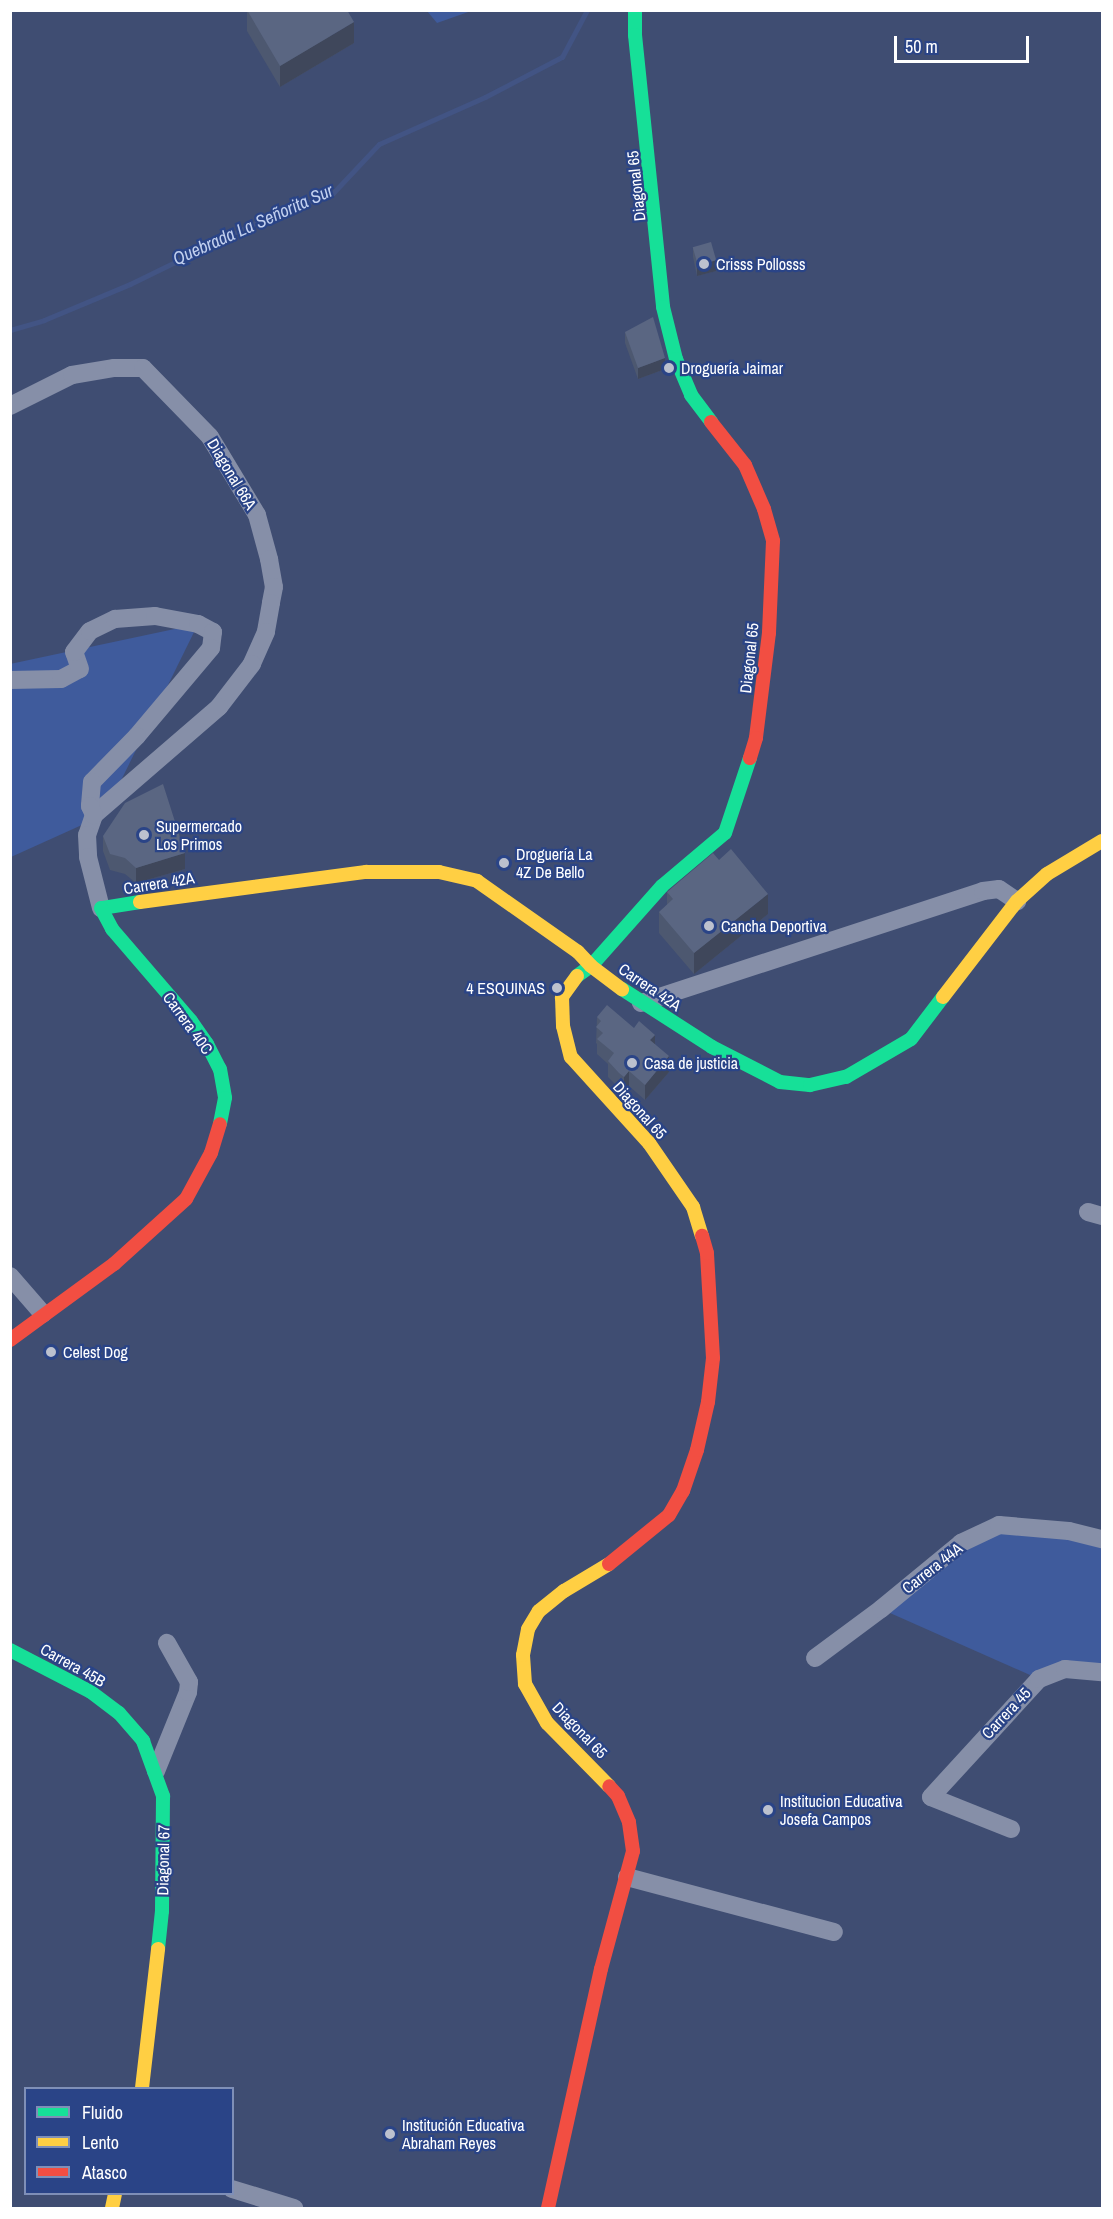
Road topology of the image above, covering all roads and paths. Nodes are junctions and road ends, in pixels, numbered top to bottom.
1 (635, 10) edge
2 (10, 406) edge
3 (10, 680) edge
4 (94, 815) junction
5 (1102, 841) edge
6 (1017, 901) junction
7 (101, 908) junction
8 (591, 966) junction
9 (641, 1003) junction
10 (10, 1276) edge
11 (43, 1314) junction
12 (10, 1340) edge
13 (1102, 1539) edge
14 (167, 1643) dead end
15 (10, 1650) edge
16 (815, 1658) dead end
17 (1102, 1672) edge
18 (156, 1772) junction
19 (1011, 1829) dead end
20 (627, 1877) junction
21 (834, 1932) dead end
22 (142, 2087) edge
23 (234, 2190) edge
24 (294, 2208) edge
25 (548, 2208) edge

1 - 8 street, Diagonal 65
2 - 4 street, Diagonal 66A
3 - 4 street, Carrera 40C
4 - 7 street, Carrera 40C
5 - 6 street, Carrera 42A
6 - 9 street
6 - 9 street, Carrera 42A
7 - 8 street, Carrera 42A
7 - 11 street, Carrera 40C
8 - 9 street, Carrera 42A
8 - 20 street, Diagonal 65
10 - 11 street
11 - 12 street, Carrera 40C
13 - 16 street, Carrera 44A
14 - 18 street
15 - 18 street, Carrera 45B
17 - 19 street, Carrera 45
18 - 22 street, Diagonal 67
20 - 21 street
20 - 25 street, Diagonal 65
23 - 24 street

